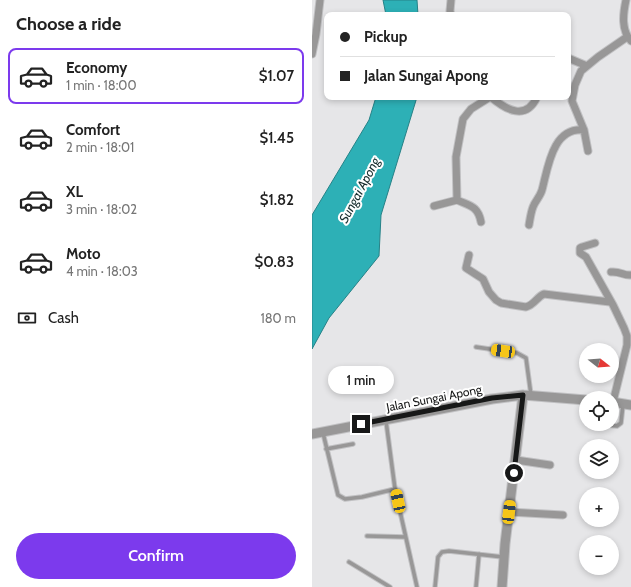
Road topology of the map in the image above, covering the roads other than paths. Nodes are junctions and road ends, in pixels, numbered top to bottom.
1 (320, 0) edge
2 (451, 0) edge
3 (627, 4) edge
4 (450, 12) edge
5 (629, 39) edge
6 (312, 54) edge
7 (571, 59) edge
8 (587, 66) junction
9 (485, 100) edge
10 (494, 100) edge
11 (535, 100) edge
12 (584, 130) junction
13 (588, 151) dead end
14 (457, 200) junction
15 (434, 206) dead end
16 (481, 222) dead end
17 (529, 225) dead end
18 (595, 243) dead end
19 (469, 255) dead end
20 (611, 272) dead end
21 (631, 275) edge
22 (610, 302) junction
23 (476, 347) dead end
24 (616, 391) edge
25 (527, 395) junction
26 (579, 399) edge
27 (627, 404) edge
28 (386, 419) junction
29 (619, 424) edge
30 (323, 432) junction
31 (312, 434) edge
32 (353, 444) dead end
33 (326, 449) junction
34 (516, 460) junction
35 (550, 464) dead end
36 (395, 489) junction
37 (509, 512) junction
38 (563, 515) dead end
39 (367, 536) dead end
40 (405, 537) junction
41 (479, 554) junction
42 (504, 557) junction
43 (349, 562) dead end
44 (390, 587) edge
45 (416, 587) edge
46 (435, 587) edge
47 (476, 587) edge
48 (502, 587) edge

1 - 6 street
2 - 4 street
3 - 5 street
5 - 8 street
7 - 8 street
8 - 12 street
9 - 14 street
10 - 11 street
12 - 13 street
12 - 17 street
14 - 15 street
14 - 16 street
18 - 22 street
19 - 22 street
20 - 21 street
22 - 24 street
23 - 25 lane
25 - 26 street, Jalan Sungai Apong
25 - 28 street, Jalan Sungai Apong
25 - 34 street
27 - 29 lane
28 - 30 street, Jalan Sungai Apong
28 - 36 lane
30 - 31 street, Jalan Sungai Apong
30 - 33 lane
32 - 33 lane
33 - 36 lane
34 - 35 street
34 - 37 street
36 - 40 lane
37 - 38 street
37 - 42 street
39 - 40 lane
40 - 45 lane
41 - 42 lane
41 - 46 lane
41 - 47 lane
42 - 48 street
43 - 44 lane

